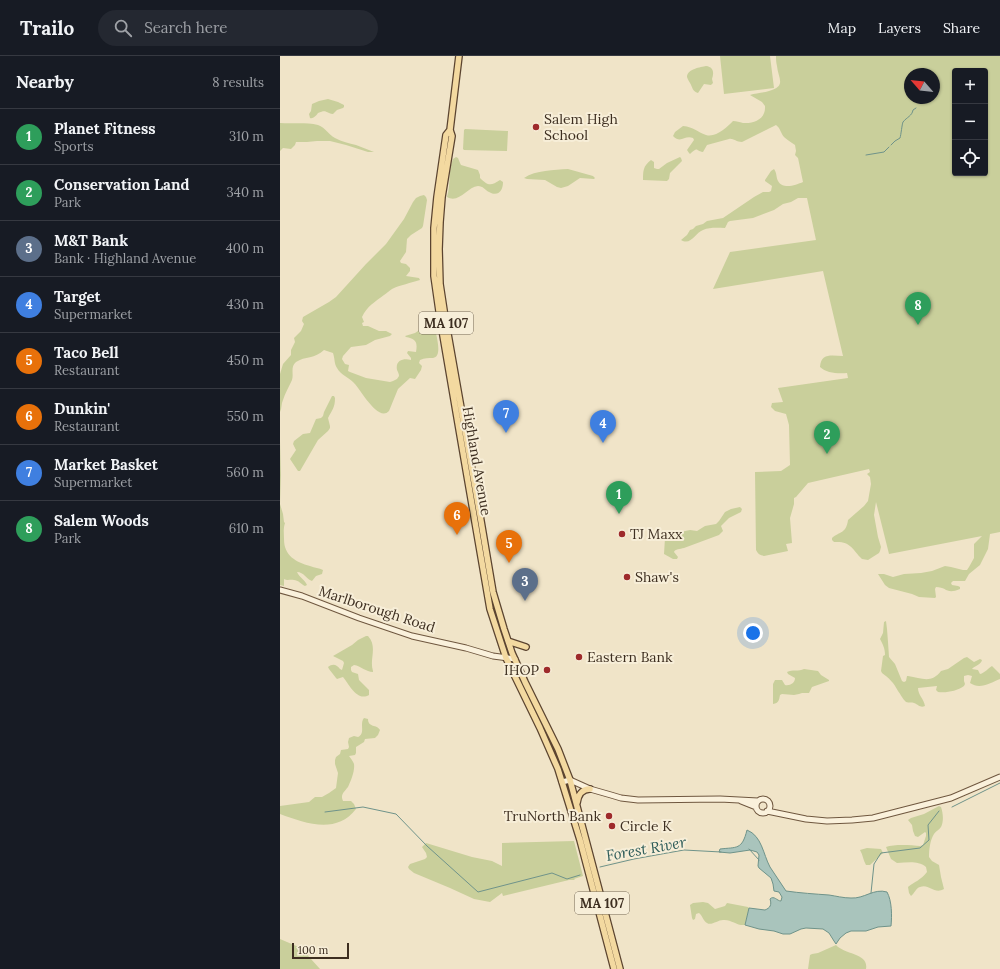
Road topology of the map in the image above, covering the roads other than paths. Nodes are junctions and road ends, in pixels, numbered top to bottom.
1 (459, 56) edge
2 (450, 130) junction
3 (280, 590) edge
4 (508, 641) junction
5 (526, 648) dead end
6 (513, 656) junction
7 (506, 658) junction
8 (1000, 777) edge
9 (570, 780) junction
10 (562, 782) junction
11 (590, 789) junction
12 (740, 800) junction
13 (758, 801) junction
14 (769, 805) junction
15 (577, 807) junction
16 (756, 807) junction
17 (767, 811) junction
18 (784, 814) junction
19 (614, 969) edge
20 (620, 969) edge

1 - 2 main road, Highland Avenue / MA 107
2 - 4 main road, Highland Avenue / MA 107
2 - 7 main road, Highland Avenue / MA 107
3 - 7 street, Marlborough Road
4 - 5 main road
4 - 6 main road, Highland Avenue / MA 107
6 - 7 street, Marlborough Road
6 - 9 main road, Highland Avenue / MA 107
7 - 10 main road, Highland Avenue / MA 107
8 - 18 street
9 - 10 street
9 - 11 street
9 - 15 main road, Highland Avenue / MA 107
10 - 19 main road, Highland Avenue / MA 107
11 - 12 street
11 - 15 main road
12 - 13 street
12 - 16 street
13 - 14 street
13 - 16 street
14 - 17 street
14 - 18 street
15 - 20 main road, Highland Avenue / MA 107
16 - 17 street
17 - 18 street

